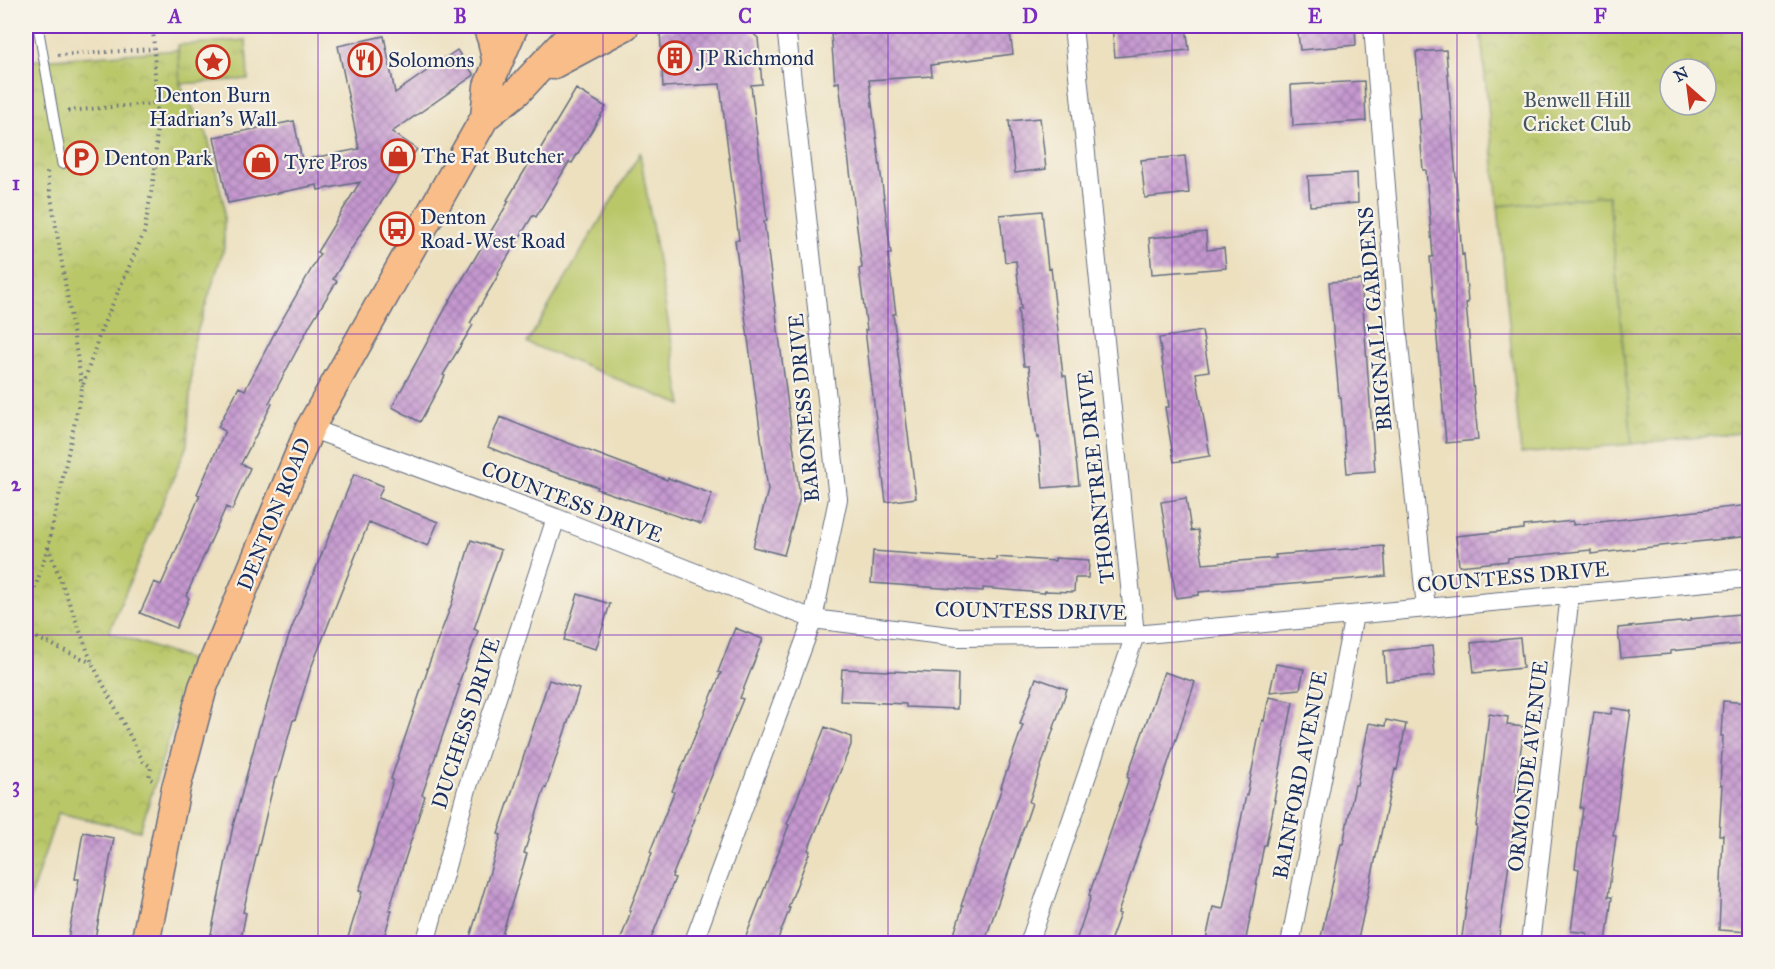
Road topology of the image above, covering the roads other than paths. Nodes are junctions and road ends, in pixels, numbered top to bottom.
1 (38, 26) edge
2 (487, 26) edge
3 (514, 26) edge
4 (579, 26) edge
5 (625, 26) edge
6 (786, 26) edge
7 (1073, 26) edge
8 (1373, 26) edge
9 (497, 64) junction
10 (534, 74) junction
11 (485, 117) junction
12 (62, 164) dead end
13 (310, 428) junction
14 (556, 518) junction
15 (1749, 578) edge
16 (1570, 594) junction
17 (1426, 608) junction
18 (1354, 615) junction
19 (813, 619) junction
20 (1135, 635) junction
21 (145, 944) edge
22 (425, 944) edge
23 (693, 944) edge
24 (1029, 944) edge
25 (1290, 944) edge
26 (1530, 944) edge

1 - 12 lane
2 - 9 main road
3 - 9 main road, DENTON ROAD
4 - 10 main road, DENTON ROAD
5 - 10 main road
6 - 19 street, BARONESS DRIVE
7 - 20 street, THORNTREE DRIVE
8 - 17 street, BRIGNALL GARDENS
9 - 11 main road, DENTON ROAD
10 - 11 main road, DENTON ROAD
11 - 13 main road, DENTON ROAD
13 - 14 street, COUNTESS DRIVE
13 - 21 main road, DENTON ROAD
14 - 19 street, COUNTESS DRIVE
14 - 22 street, DUCHESS DRIVE
15 - 16 street, COUNTESS DRIVE
16 - 17 street, COUNTESS DRIVE
16 - 26 street, ORMONDE AVENUE
17 - 18 street, COUNTESS DRIVE
18 - 20 street, COUNTESS DRIVE
18 - 25 street, BAINFORD AVENUE
19 - 20 street, COUNTESS DRIVE
19 - 23 street, BARONESS DRIVE
20 - 24 street, THORNTREE DRIVE

